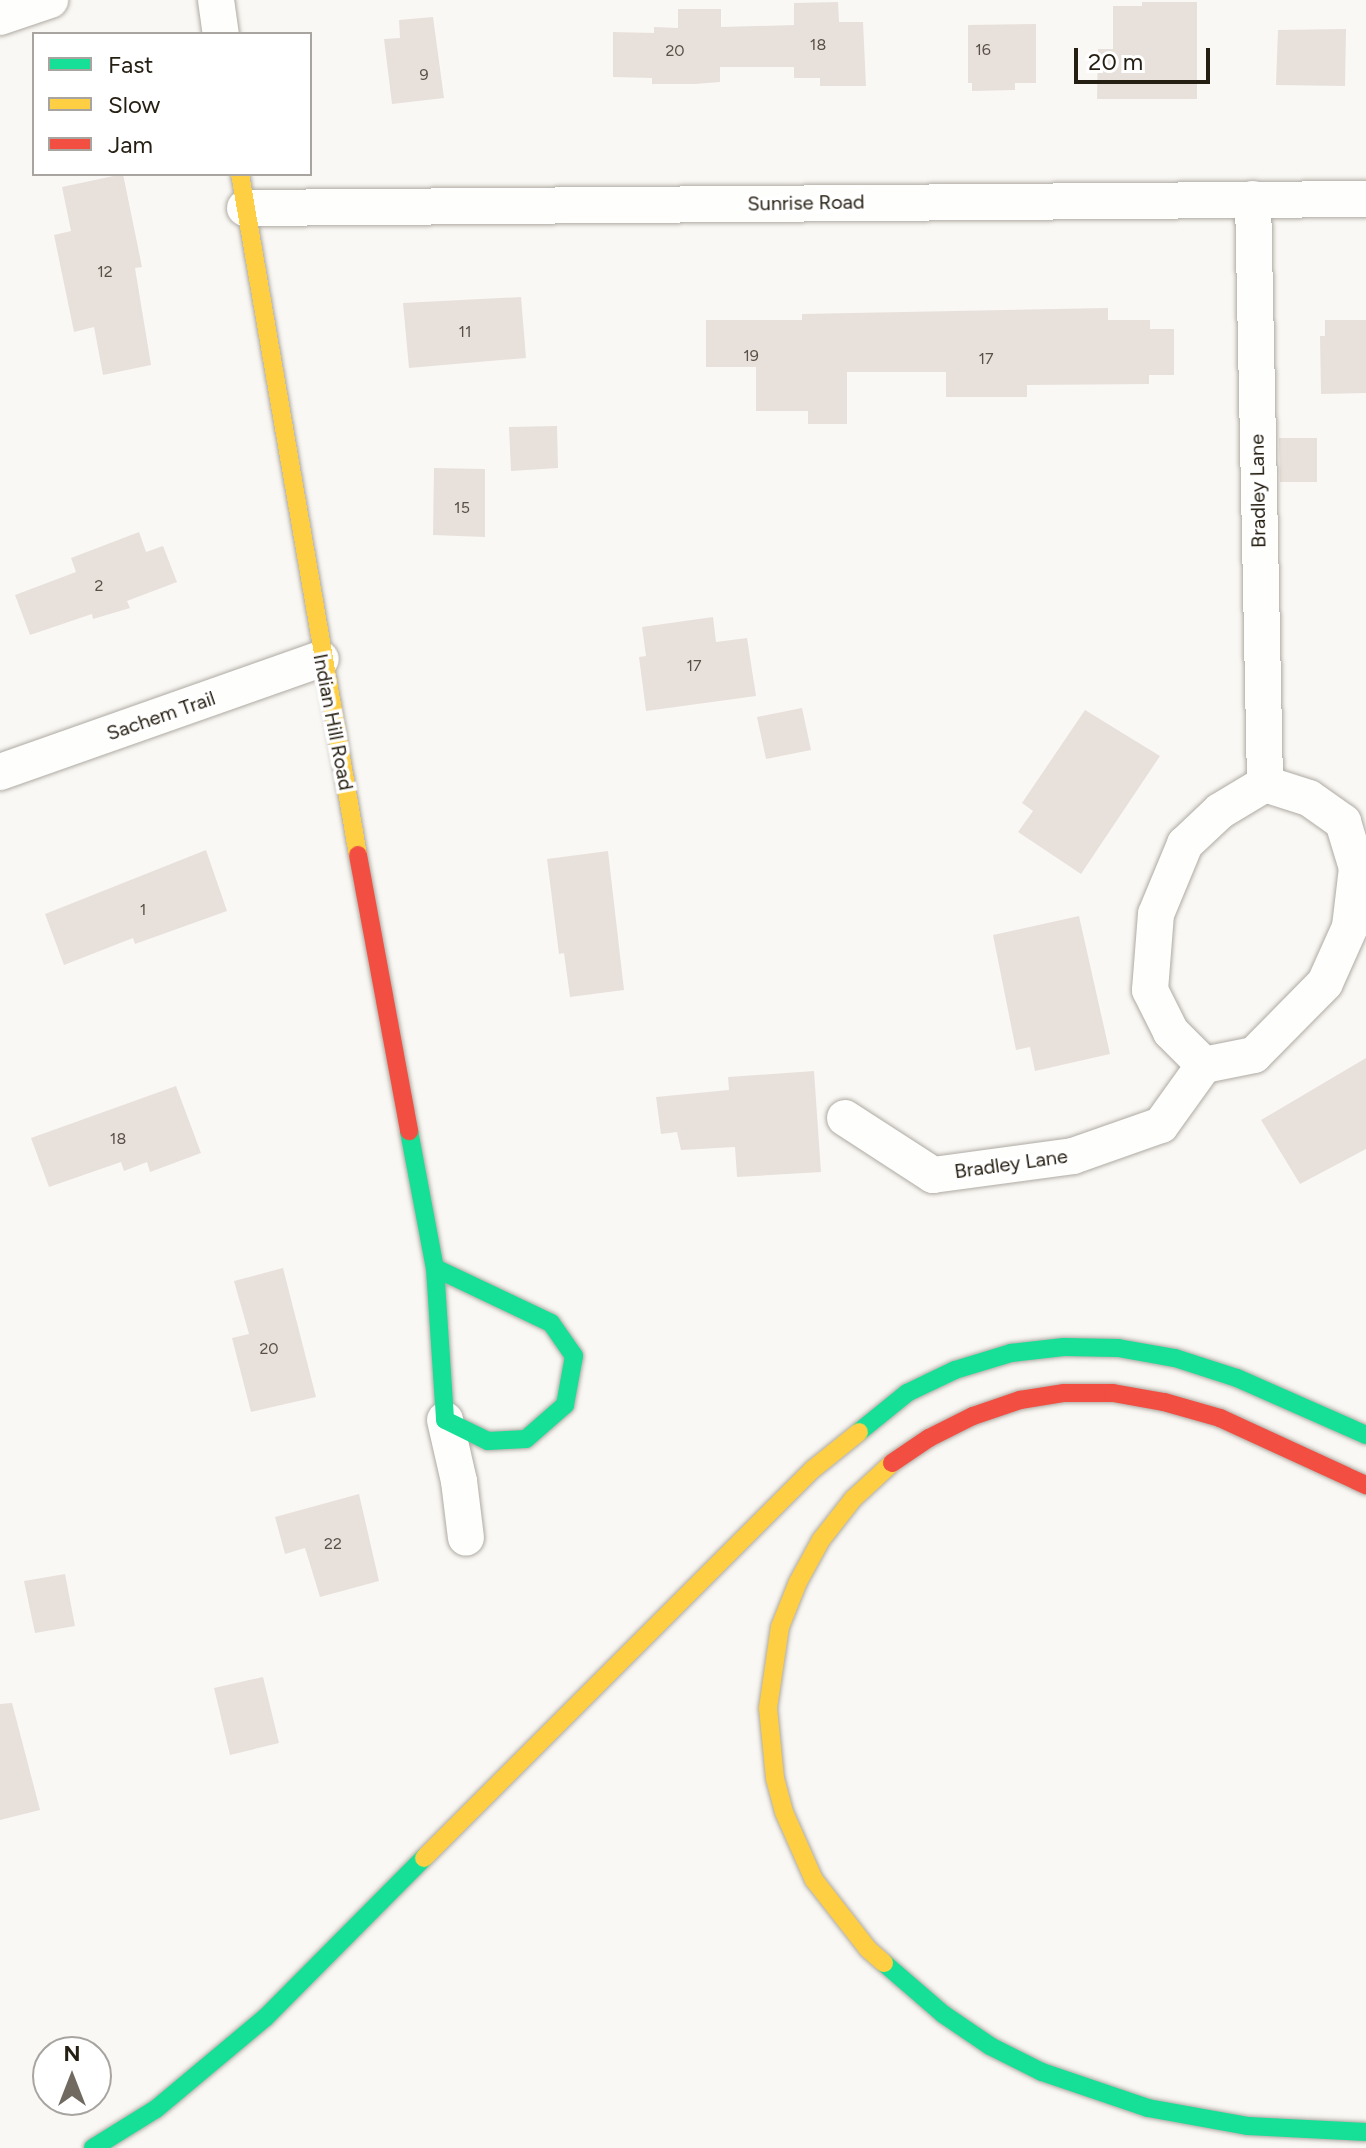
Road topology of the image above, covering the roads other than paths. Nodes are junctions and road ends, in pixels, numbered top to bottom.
1 (50, 0) edge
2 (216, 0) edge
3 (0, 17) edge
4 (221, 32) edge
5 (243, 191) edge
6 (1253, 199) junction
7 (1366, 199) edge
8 (321, 659) junction
9 (0, 772) edge
10 (1265, 784) junction
11 (1204, 1065) junction
12 (845, 1118) dead end
13 (435, 1268) junction
14 (445, 1420) junction
15 (1366, 1435) edge
16 (1366, 1485) edge
17 (466, 1538) dead end
18 (1366, 2132) edge
19 (93, 2148) edge

1 - 3 street
2 - 4 street
5 - 6 street, Sunrise Road
5 - 8 main road, Indian Hill Road
6 - 7 street, Sunrise Road
6 - 10 street, Bradley Lane
8 - 9 street, Sachem Trail
8 - 13 main road, Indian Hill Road
10 - 11 street
10 - 11 street
11 - 12 street, Bradley Lane
13 - 14 main road, Indian Hill Road
13 - 14 main road
14 - 17 street, Indian Hill Road
15 - 19 main road
16 - 18 main road

